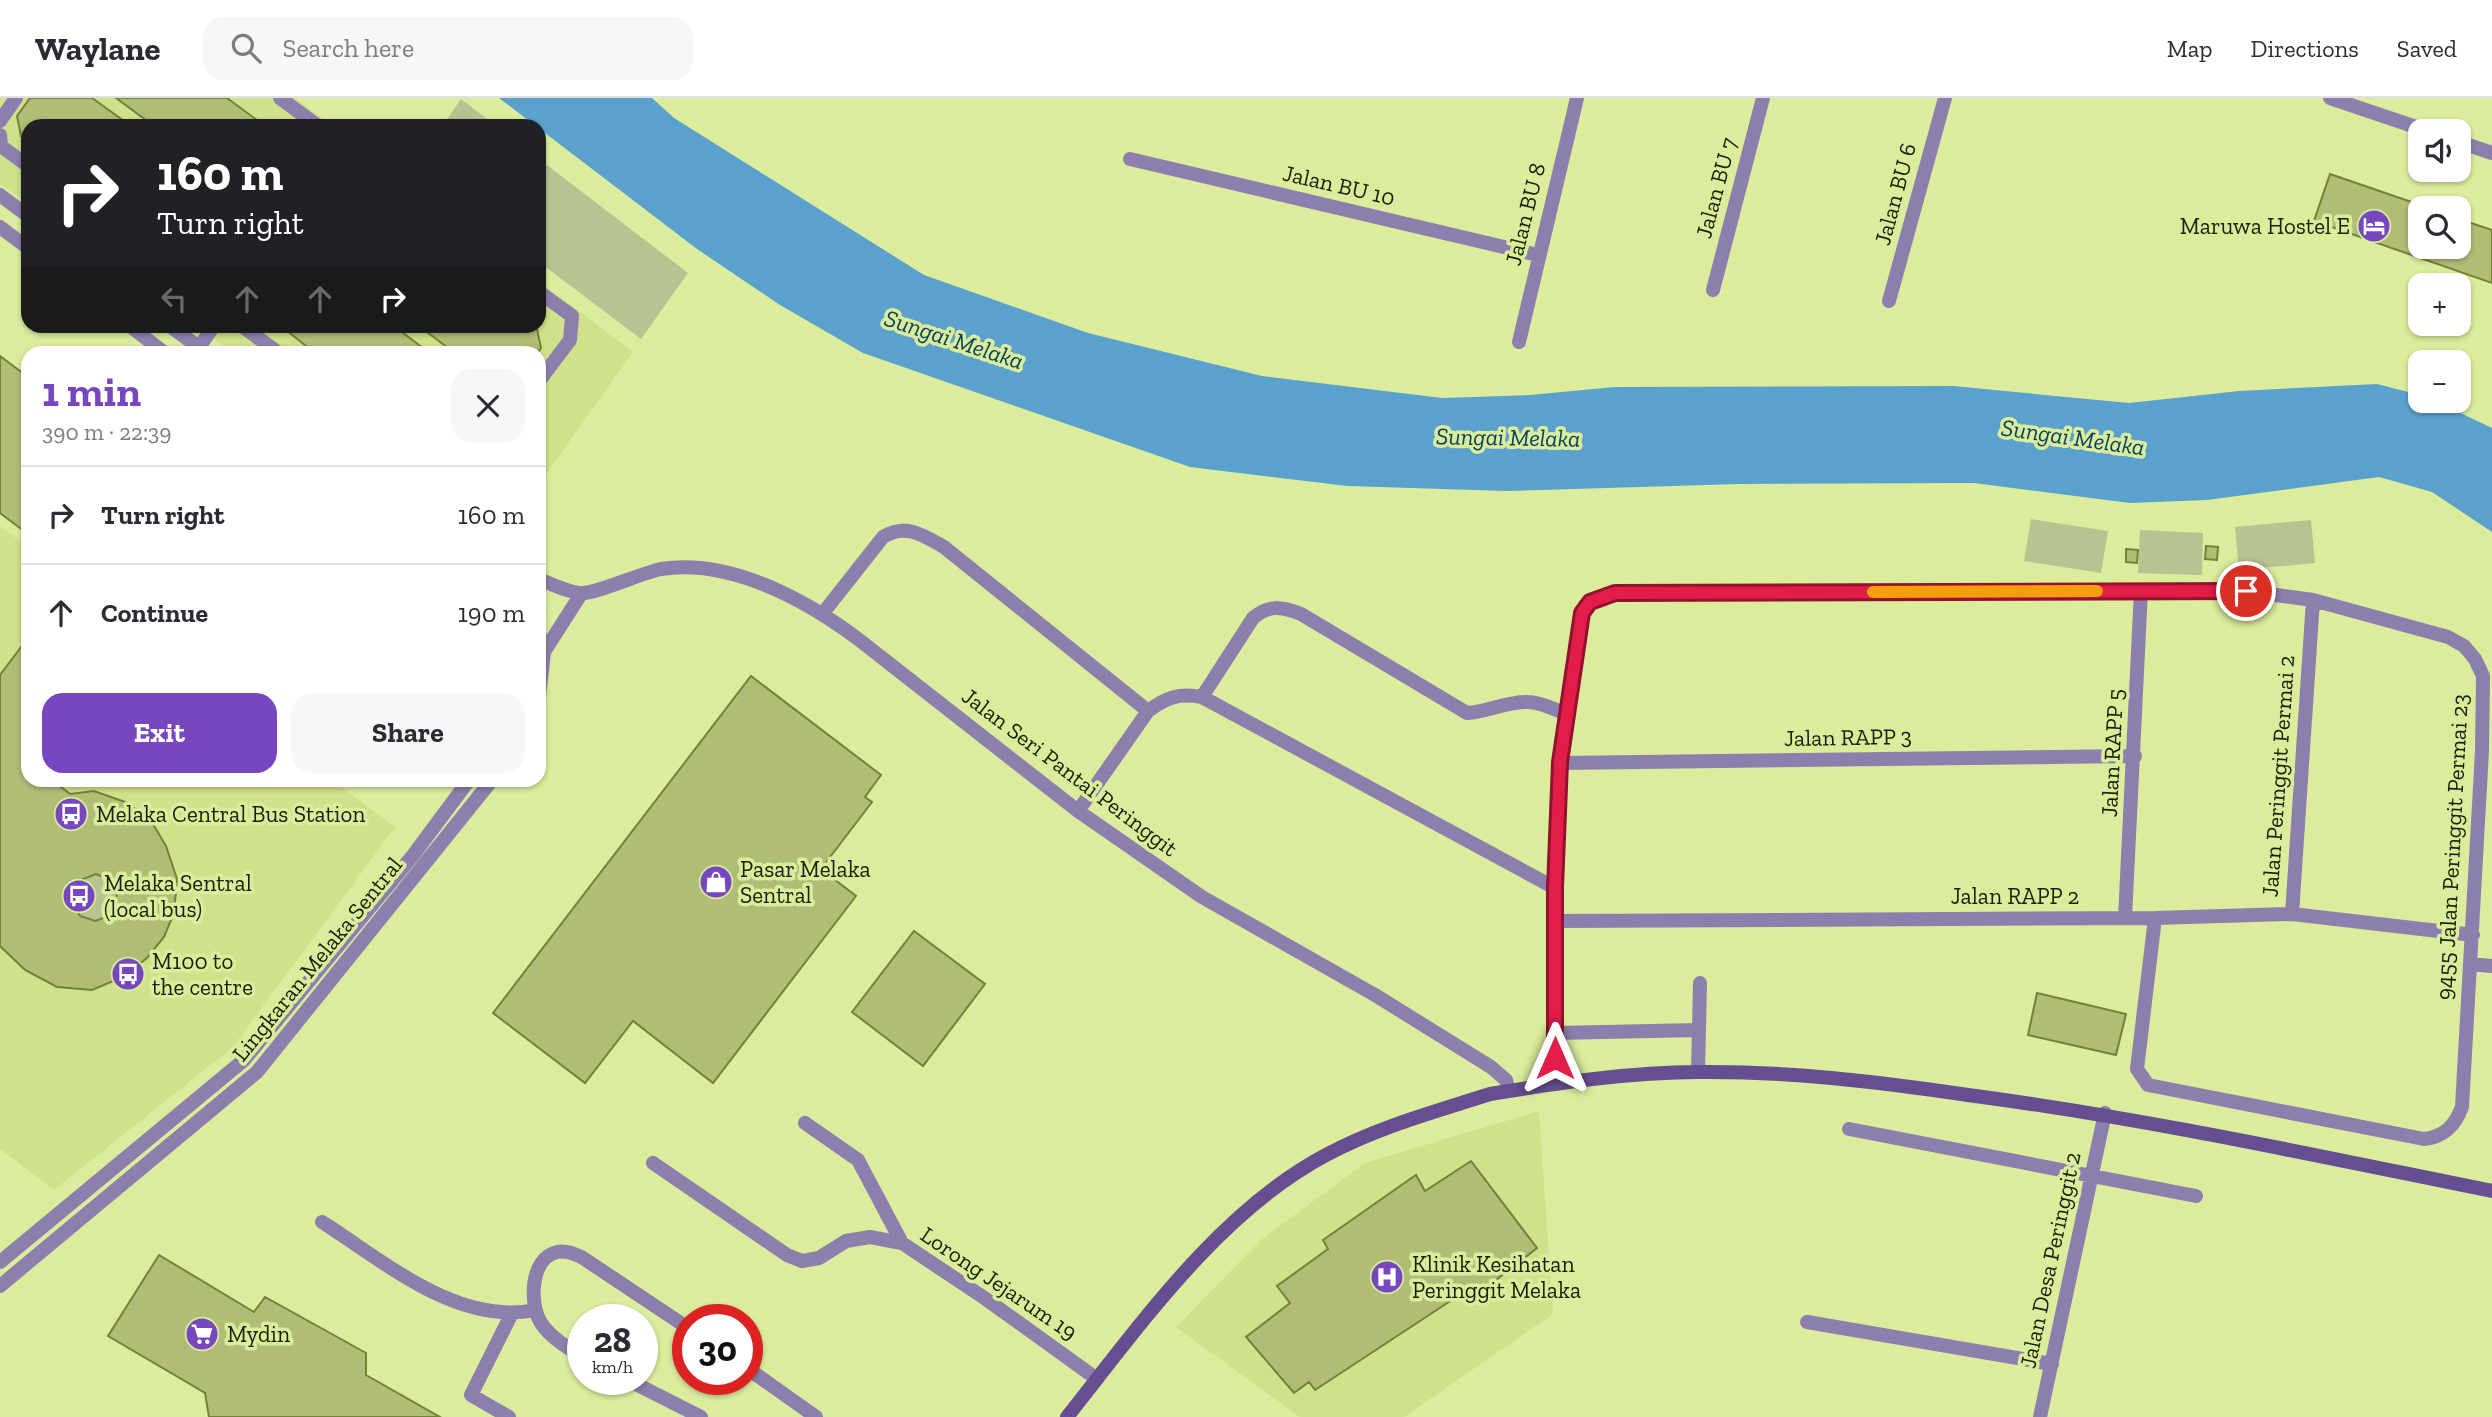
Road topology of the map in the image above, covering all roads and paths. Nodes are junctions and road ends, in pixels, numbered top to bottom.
1 (16, 98) edge
2 (280, 98) edge
3 (1577, 98) edge
4 (1763, 98) edge
5 (1945, 98) edge
6 (2330, 98) edge
7 (308, 119) edge
8 (0, 121) edge
9 (2408, 124) edge
10 (0, 135) edge
11 (1, 146) edge
12 (2471, 146) edge
13 (2492, 153) edge
14 (1130, 159) dead end
15 (21, 161) edge
16 (2, 199) edge
17 (21, 211) edge
18 (0, 227) edge
19 (21, 243) edge
20 (1538, 255) junction
21 (1713, 290) dead end
22 (546, 297) edge
23 (1889, 301) dead end
24 (139, 333) edge
25 (180, 333) edge
26 (252, 333) edge
27 (1519, 342) dead end
28 (156, 346) edge
29 (198, 346) edge
30 (269, 346) edge
31 (546, 372) edge
32 (546, 582) edge
33 (2141, 590) junction
34 (581, 594) junction
35 (2313, 600) junction
36 (822, 613) junction
37 (546, 649) edge
38 (1202, 697) junction
39 (1148, 710) junction
40 (1567, 714) junction
41 (2487, 751) edge
42 (2135, 756) junction
43 (1560, 762) junction
44 (464, 787) edge
45 (486, 787) edge
46 (1078, 811) junction
47 (1555, 888) junction
48 (2292, 915) junction
49 (2125, 918) junction
50 (2155, 918) junction
51 (1556, 921) junction
52 (2473, 935) junction
53 (2470, 964) junction
54 (2492, 966) edge
55 (1700, 983) dead end
56 (1699, 1030) junction
57 (1556, 1033) junction
58 (1698, 1072) junction
59 (1555, 1084) junction
60 (1509, 1091) junction
61 (2105, 1113) junction
62 (805, 1123) dead end
63 (1850, 1129) dead end
64 (653, 1163) dead end
65 (2091, 1174) junction
66 (2492, 1191) edge
67 (2196, 1196) dead end
68 (322, 1222) dead end
69 (902, 1243) junction
70 (0, 1262) edge
71 (0, 1286) edge
72 (535, 1310) junction
73 (511, 1315) junction
74 (672, 1317) edge
75 (1807, 1322) dead end
76 (567, 1347) edge
77 (2052, 1364) junction
78 (763, 1379) edge
79 (1097, 1379) junction
80 (658, 1395) edge
81 (509, 1417) edge
82 (701, 1417) edge
83 (816, 1417) edge
84 (1067, 1417) edge
85 (2040, 1417) edge

1 - 8 street
2 - 7 street
3 - 20 street, Jalan BU 8
4 - 21 street, Jalan BU 7
5 - 23 street, Jalan BU 6
6 - 9 street
10 - 11 street
11 - 15 street
12 - 13 street
14 - 20 street, Jalan BU 10
16 - 17 street
18 - 19 street
20 - 27 street, Jalan BU 8
22 - 31 street
24 - 28 street
25 - 29 street
26 - 30 street
32 - 34 street
33 - 35 street, 9455 Jalan Peringgit Permai 23
33 - 40 street, 9455 Jalan Peringgit Permai 23
33 - 42 street, Jalan RAPP 5
34 - 36 street, Jalan Seri Pantai Peringgit
34 - 37 street
35 - 41 street, 9455 Jalan Peringgit Permai 23
35 - 48 street, Jalan Peringgit Permai 2
36 - 39 street
36 - 46 street, Jalan Seri Pantai Peringgit
38 - 39 street
38 - 40 street
38 - 47 street
39 - 46 street
40 - 43 street, 9455 Jalan Peringgit Permai 23
41 - 52 street, 9455 Jalan Peringgit Permai 23
42 - 43 street, Jalan RAPP 3
42 - 49 street, Jalan RAPP 5
43 - 47 street, 9455 Jalan Peringgit Permai 23
44 - 70 street, Lingkaran Melaka Sentral
45 - 71 street, Lingkaran Melaka Sentral
46 - 60 street, Jalan Seri Pantai Peringgit
47 - 51 street, 9455 Jalan Peringgit Permai 23
48 - 50 street, Jalan RAPP 2
48 - 52 street, Jalan RAPP 2
49 - 50 street, Jalan RAPP 2
49 - 51 street, Jalan RAPP 2
50 - 53 street, 9455 Jalan Peringgit Permai 23
51 - 57 street, 9455 Jalan Peringgit Permai 23
52 - 53 street, 9455 Jalan Peringgit Permai 23
53 - 54 street
55 - 56 street
56 - 57 street
56 - 58 street
57 - 59 street, 9455 Jalan Peringgit Permai 23
58 - 59 street
58 - 61 street
59 - 60 street
60 - 79 street
61 - 65 street, Jalan Desa Peringgit 2
61 - 66 street
62 - 69 street
63 - 65 street
64 - 69 street, Lorong Jejarum 19
65 - 67 street
65 - 77 street, Jalan Desa Peringgit 2
68 - 73 street
69 - 79 street, Lorong Jejarum 19
72 - 73 street
72 - 74 street
72 - 76 street
73 - 81 street
75 - 77 street
77 - 85 street, Jalan Desa Peringgit 2
78 - 83 street
79 - 84 street
80 - 82 street

